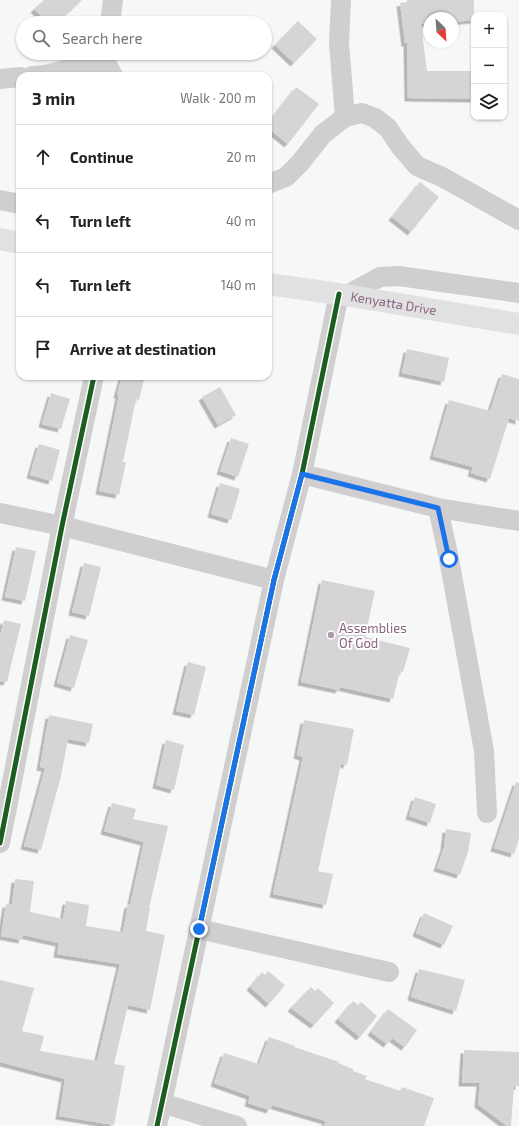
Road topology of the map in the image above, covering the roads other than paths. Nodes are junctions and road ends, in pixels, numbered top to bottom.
1 (113, 0) edge
2 (340, 0) edge
3 (111, 16) edge
4 (108, 63) edge
5 (61, 72) edge
6 (16, 77) edge
7 (0, 79) edge
8 (345, 117) junction
9 (272, 182) edge
10 (0, 200) edge
11 (16, 203) edge
12 (519, 220) edge
13 (0, 239) edge
14 (16, 242) edge
15 (272, 285) edge
16 (519, 293) edge
17 (343, 294) junction
18 (519, 324) edge
19 (93, 380) edge
20 (302, 474) junction
21 (438, 508) junction
22 (0, 513) edge
23 (519, 521) edge
24 (62, 526) junction
25 (274, 580) junction
26 (488, 813) dead end
27 (0, 843) edge
28 (199, 929) junction
29 (389, 972) dead end
30 (162, 1103) junction
31 (157, 1126) edge
32 (237, 1126) edge

1 - 3 street
2 - 8 street
4 - 5 street
6 - 7 street
8 - 9 street
8 - 12 street
10 - 11 street
13 - 14 main road
15 - 17 main road, Kenyatta Drive
16 - 17 street
17 - 18 main road, Kenyatta Drive
17 - 20 street
19 - 24 street
20 - 21 street
20 - 25 street
21 - 23 street
21 - 26 street
22 - 24 street
24 - 25 street
24 - 27 street
25 - 28 street
28 - 29 street
28 - 30 street
30 - 31 street
30 - 32 street

